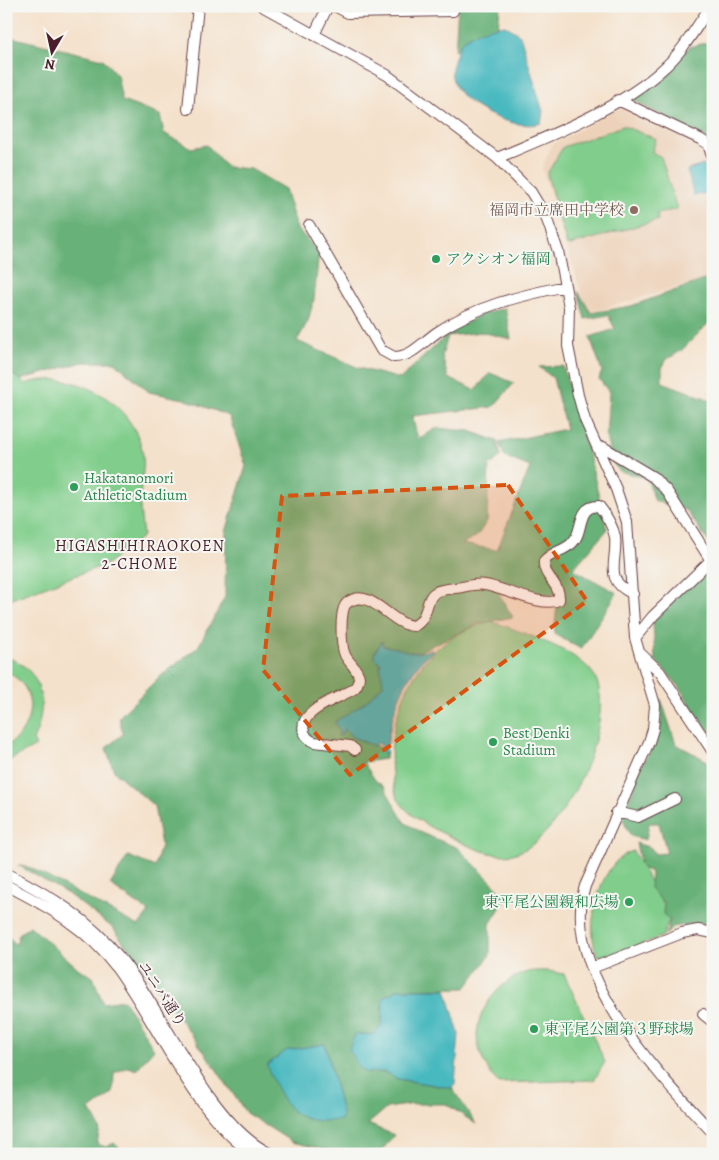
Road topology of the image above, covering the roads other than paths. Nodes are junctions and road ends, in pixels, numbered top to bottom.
1 (198, 6) edge
2 (262, 6) edge
3 (334, 6) edge
4 (711, 6) edge
5 (412, 9) edge
6 (453, 11) dead end
7 (314, 35) junction
8 (618, 100) junction
9 (188, 109) dead end
10 (497, 158) junction
11 (713, 159) edge
12 (309, 225) dead end
13 (565, 286) junction
14 (598, 449) junction
15 (711, 558) edge
16 (633, 594) junction
17 (635, 638) junction
18 (640, 654) junction
19 (355, 750) dead end
20 (713, 752) edge
21 (674, 799) dead end
22 (616, 812) junction
23 (6, 873) edge
24 (6, 885) edge
25 (713, 933) edge
26 (592, 968) junction
27 (703, 1014) dead end
28 (713, 1022) edge
29 (710, 1126) edge
30 (253, 1154) edge
31 (271, 1154) edge

1 - 9 street
2 - 7 street
3 - 5 street
3 - 7 street
4 - 8 street
5 - 6 street
7 - 10 street
8 - 10 street
8 - 11 street
10 - 13 street
12 - 13 street
13 - 14 street
14 - 15 street
14 - 16 street
15 - 17 street
16 - 17 street
16 - 19 street
17 - 18 street
18 - 20 street
18 - 22 street
21 - 22 street
22 - 26 street
23 - 31 street, ユニバ通り
24 - 30 street, ユニバ通り
25 - 26 street
26 - 29 street
27 - 28 street

